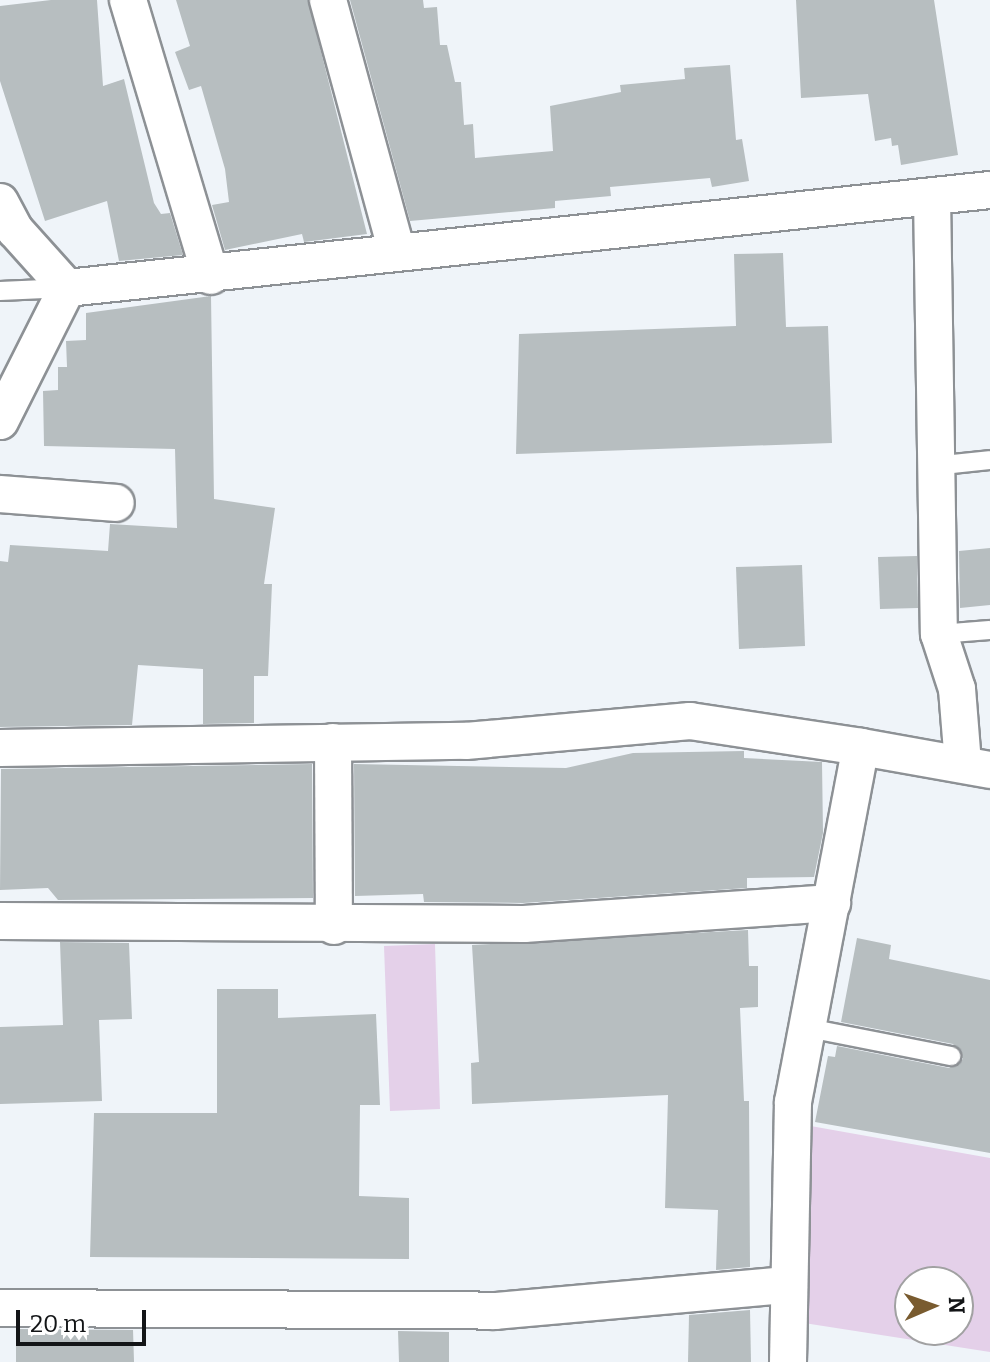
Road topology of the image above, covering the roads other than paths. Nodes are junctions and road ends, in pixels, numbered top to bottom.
1 (128, 0) edge
2 (328, 0) edge
3 (990, 190) edge
4 (932, 196) junction
5 (0, 202) edge
6 (397, 252) junction
7 (211, 276) junction
8 (67, 288) junction
9 (0, 291) edge
10 (0, 421) edge
11 (990, 460) edge
12 (933, 466) junction
13 (0, 494) edge
14 (116, 503) dead end
15 (990, 630) edge
16 (939, 634) junction
17 (333, 742) junction
18 (861, 747) junction
19 (0, 748) edge
20 (976, 767) edge
21 (832, 903) junction
22 (0, 921) edge
23 (334, 926) junction
24 (808, 1028) junction
25 (951, 1056) dead end
26 (789, 1285) junction
27 (0, 1308) edge
28 (788, 1362) edge

1 - 7 street
2 - 6 street
3 - 4 street
4 - 6 street
4 - 12 street
5 - 8 street
6 - 7 street
7 - 8 street
8 - 9 lane
8 - 10 street
11 - 12 lane
12 - 16 street
13 - 14 street
15 - 16 lane
16 - 20 street
17 - 18 street
17 - 19 street
17 - 23 street
18 - 20 street
18 - 21 street
21 - 23 street
21 - 24 street
22 - 23 street
24 - 25 lane
24 - 26 street
26 - 27 street
26 - 28 street

